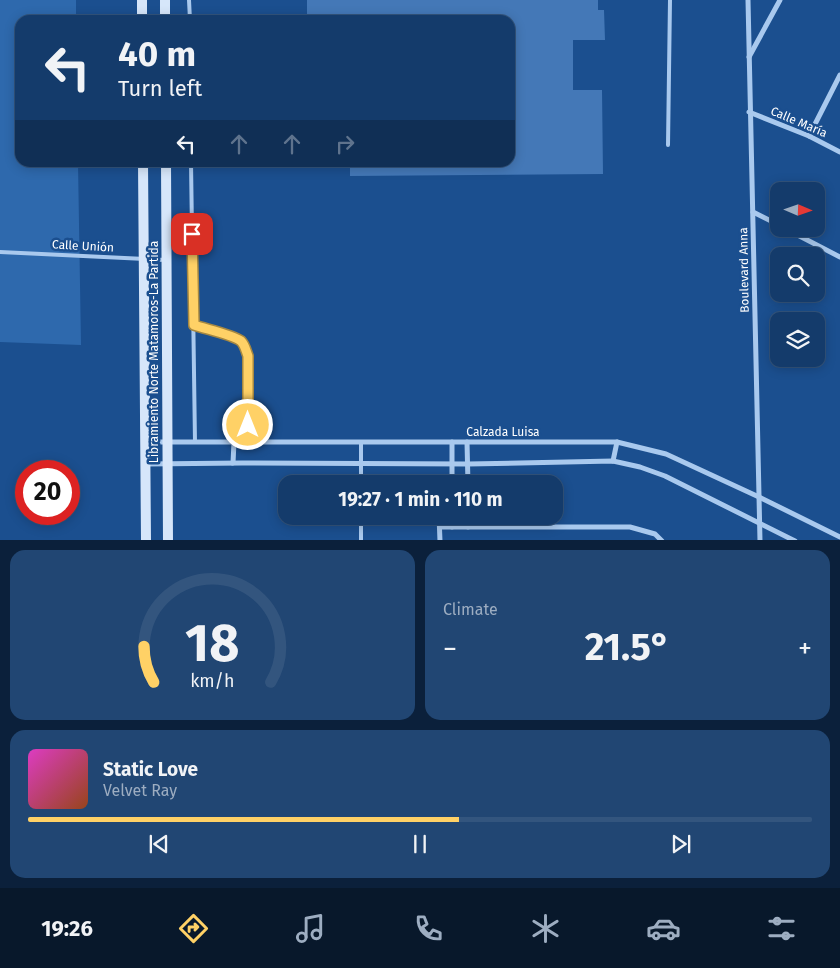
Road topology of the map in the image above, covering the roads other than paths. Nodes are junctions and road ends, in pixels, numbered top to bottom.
1 (142, 0) edge
2 (165, 0) edge
3 (190, 0) edge
4 (670, 0) edge
5 (748, 0) edge
6 (780, 0) edge
7 (142, 15) edge
8 (165, 15) edge
9 (190, 15) edge
10 (749, 58) junction
11 (840, 75) edge
12 (749, 112) junction
13 (809, 136) junction
14 (668, 145) dead end
15 (840, 152) edge
16 (143, 167) edge
17 (166, 167) edge
18 (192, 167) edge
19 (753, 212) junction
20 (770, 220) edge
21 (803, 238) edge
22 (0, 252) edge
23 (840, 257) edge
24 (144, 259) junction
25 (166, 260) junction
26 (194, 325) junction
27 (145, 442) junction
28 (168, 442) junction
29 (195, 442) junction
30 (234, 442) junction
31 (248, 442) junction
32 (361, 442) junction
33 (452, 442) junction
34 (467, 442) junction
35 (617, 442) junction
36 (613, 462) junction
37 (233, 463) junction
38 (145, 464) junction
39 (168, 464) junction
40 (361, 464) junction
41 (452, 464) junction
42 (468, 464) junction
43 (361, 475) edge
44 (452, 475) edge
45 (468, 475) edge
46 (759, 497) junction
47 (759, 523) junction
48 (361, 525) edge
49 (440, 527) joint
50 (452, 527) joint
51 (468, 527) joint
52 (840, 537) edge
53 (146, 540) edge
54 (168, 540) edge
55 (361, 540) edge
56 (440, 540) edge
57 (662, 540) edge
58 (760, 540) edge
59 (795, 540) edge

1 - 7 main road
2 - 8 main road
3 - 9 lane
4 - 14 lane
5 - 10 street, Boulevard Anna
6 - 10 street
10 - 12 street, Boulevard Anna
11 - 13 street
12 - 13 street, Calle María
12 - 19 street, Boulevard Anna
13 - 15 street, Calle María
16 - 24 main road, Libramiento Norte Matamoros-La Partida
17 - 25 main road, Libramiento Norte Matamoros-La Partida
18 - 26 lane
19 - 20 street
19 - 46 street, Boulevard Anna
21 - 23 street
22 - 24 lane, Calle Unión
24 - 25 lane, Calle Unión
24 - 27 main road, Libramiento Norte Matamoros-La Partida
25 - 28 main road, Libramiento Norte Matamoros-La Partida
26 - 29 lane
26 - 31 lane
27 - 28 street, Calzada Luisa
27 - 38 main road, Libramiento Norte Matamoros-La Partida
28 - 29 street, Calzada Luisa
28 - 39 main road, Libramiento Norte Matamoros-La Partida
29 - 30 street, Calzada Luisa
30 - 31 street, Calzada Luisa
30 - 37 street
31 - 32 street, Calzada Luisa
32 - 33 street, Calzada Luisa
32 - 40 lane
33 - 34 street, Calzada Luisa
33 - 41 street
34 - 35 street, Calzada Luisa
34 - 42 street
35 - 36 street
35 - 46 street, Calzada Luisa
36 - 42 street
36 - 47 street
37 - 39 street
37 - 40 street
38 - 39 street
38 - 53 main road, Libramiento Norte Matamoros-La Partida
39 - 54 main road, Libramiento Norte Matamoros-La Partida
40 - 41 street
40 - 43 lane
41 - 42 street
41 - 44 street
42 - 45 street
46 - 47 street, Boulevard Anna
46 - 52 street, Calzada Luisa
47 - 58 street, Boulevard Anna
47 - 59 street
48 - 55 lane
49 - 50 street
49 - 56 street
50 - 51 street
51 - 57 street

